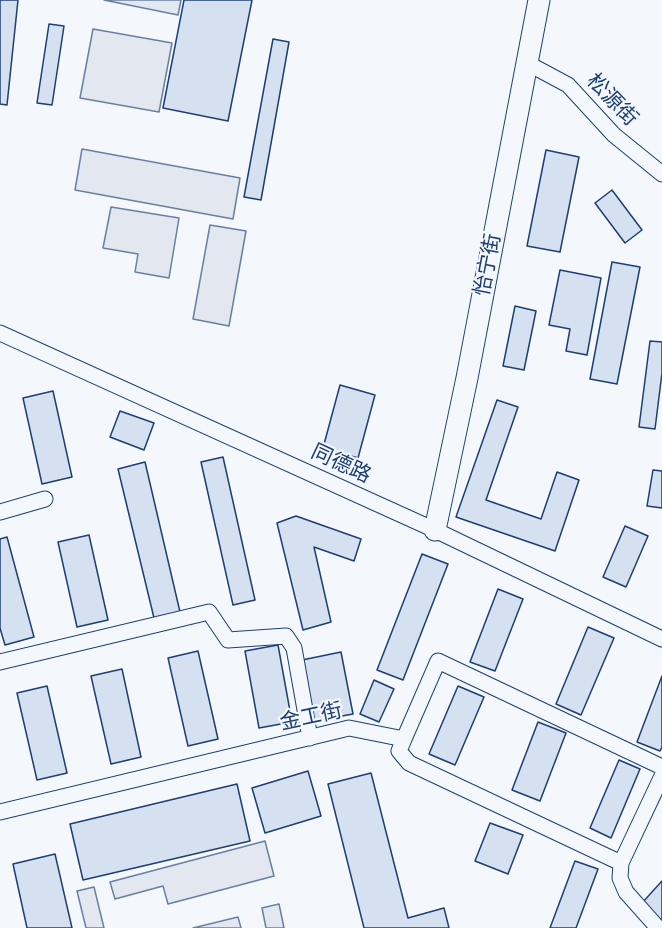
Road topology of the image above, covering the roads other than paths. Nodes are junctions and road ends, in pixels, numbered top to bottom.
1 (539, 0) edge
2 (527, 63) junction
3 (662, 174) edge
4 (0, 333) edge
5 (45, 500) dead end
6 (0, 512) edge
7 (435, 530) junction
8 (662, 639) edge
9 (0, 662) edge
10 (310, 738) junction
11 (404, 739) junction
12 (662, 767) edge
13 (662, 776) edge
14 (0, 812) edge
15 (621, 863) junction
16 (658, 928) edge

1 - 2 street, 怡宁街
2 - 3 street, 松源街
2 - 7 street, 怡宁街
4 - 7 street, 同德路
5 - 6 street
7 - 8 street, 同德路
9 - 10 street
10 - 11 street, 金工街
10 - 14 street, 金工街
11 - 12 street
11 - 15 street
13 - 15 street
15 - 16 street

